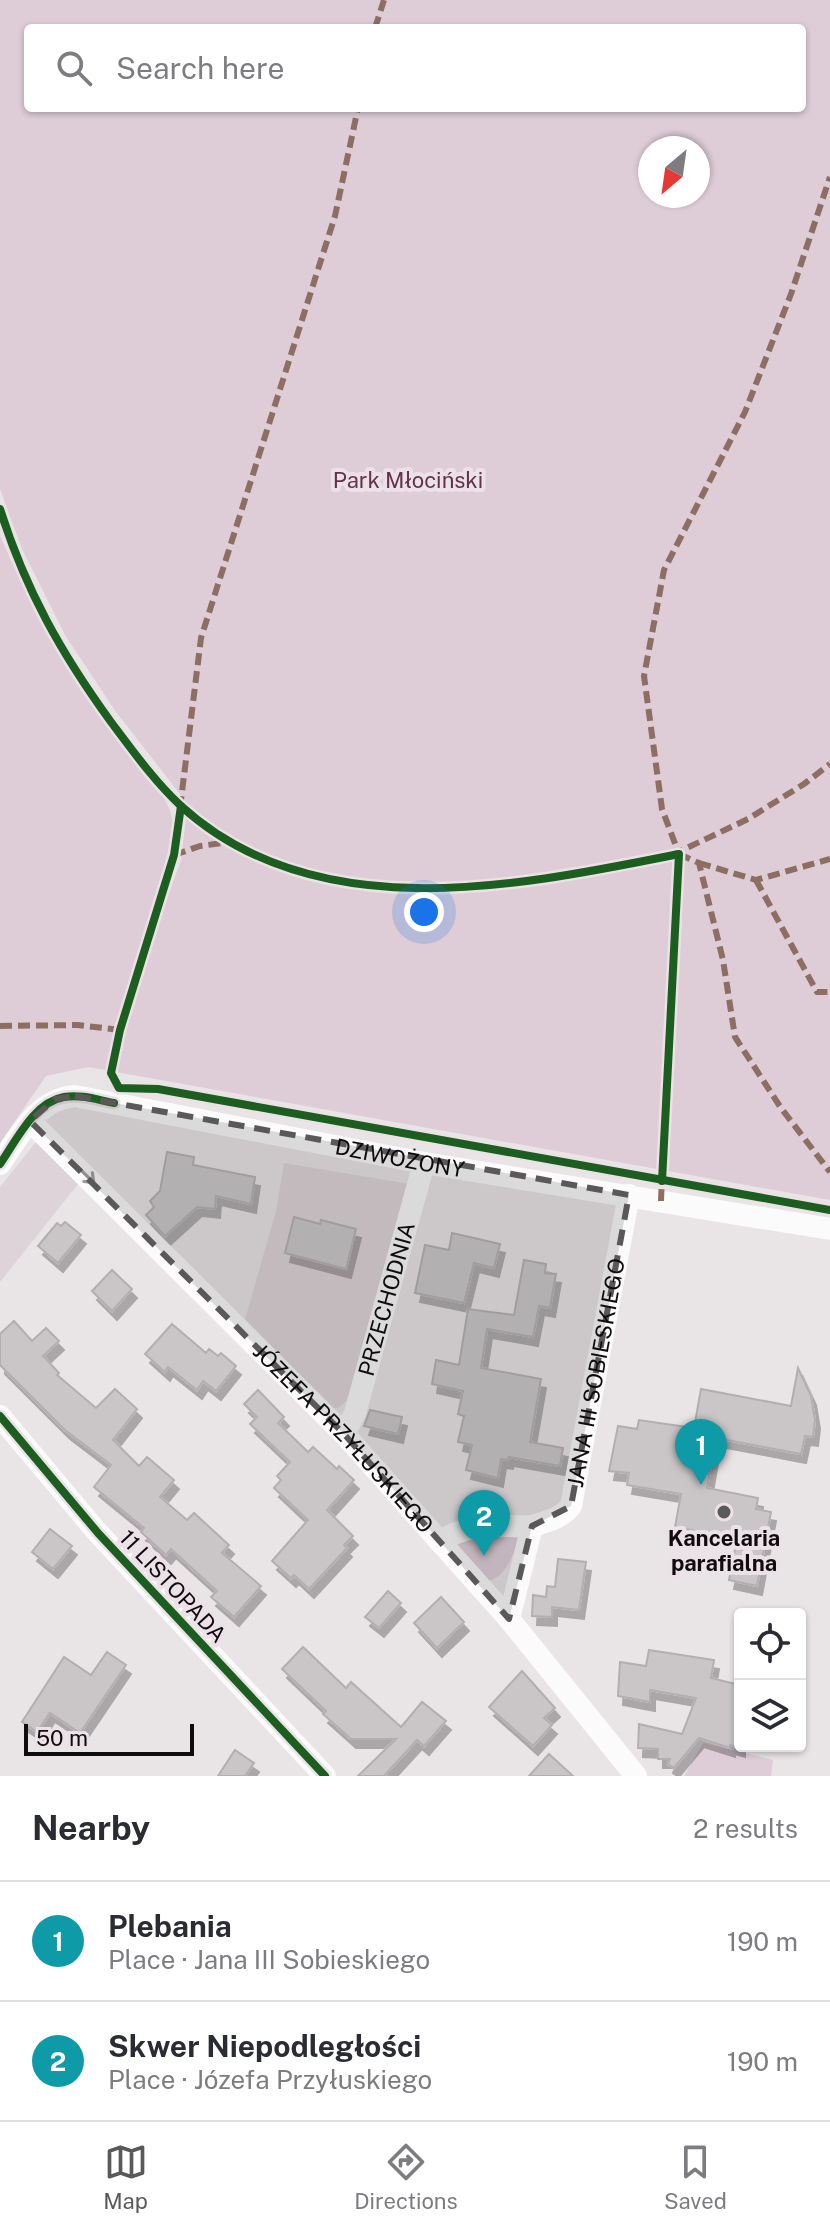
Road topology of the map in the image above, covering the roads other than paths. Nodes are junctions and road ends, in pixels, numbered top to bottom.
1 (30, 1121) junction
2 (424, 1163) junction
3 (0, 1164) edge
4 (629, 1195) junction
5 (830, 1229) edge
6 (0, 1416) edge
7 (344, 1434) junction
8 (532, 1526) junction
9 (440, 1542) junction
10 (509, 1619) junction
11 (325, 1776) edge
12 (636, 1776) edge

1 - 2 street, DZIWOŻONY
1 - 3 street, DZIWOŻONY
1 -> 7 street, JÓZEFA PRZYŁUSKIEGO
2 - 4 street, DZIWOŻONY
2 - 7 street, PRZECHODNIA
4 - 5 street, DZIWOŻONY
4 - 8 street, JANA III SOBIESKIEGO
6 - 11 street, 11 LISTOPADA
7 - 9 street, JÓZEFA PRZYŁUSKIEGO
8 - 9 street
8 - 10 street
9 - 10 street, JÓZEFA PRZYŁUSKIEGO
10 - 12 street, JÓZEFA PRZYŁUSKIEGO

